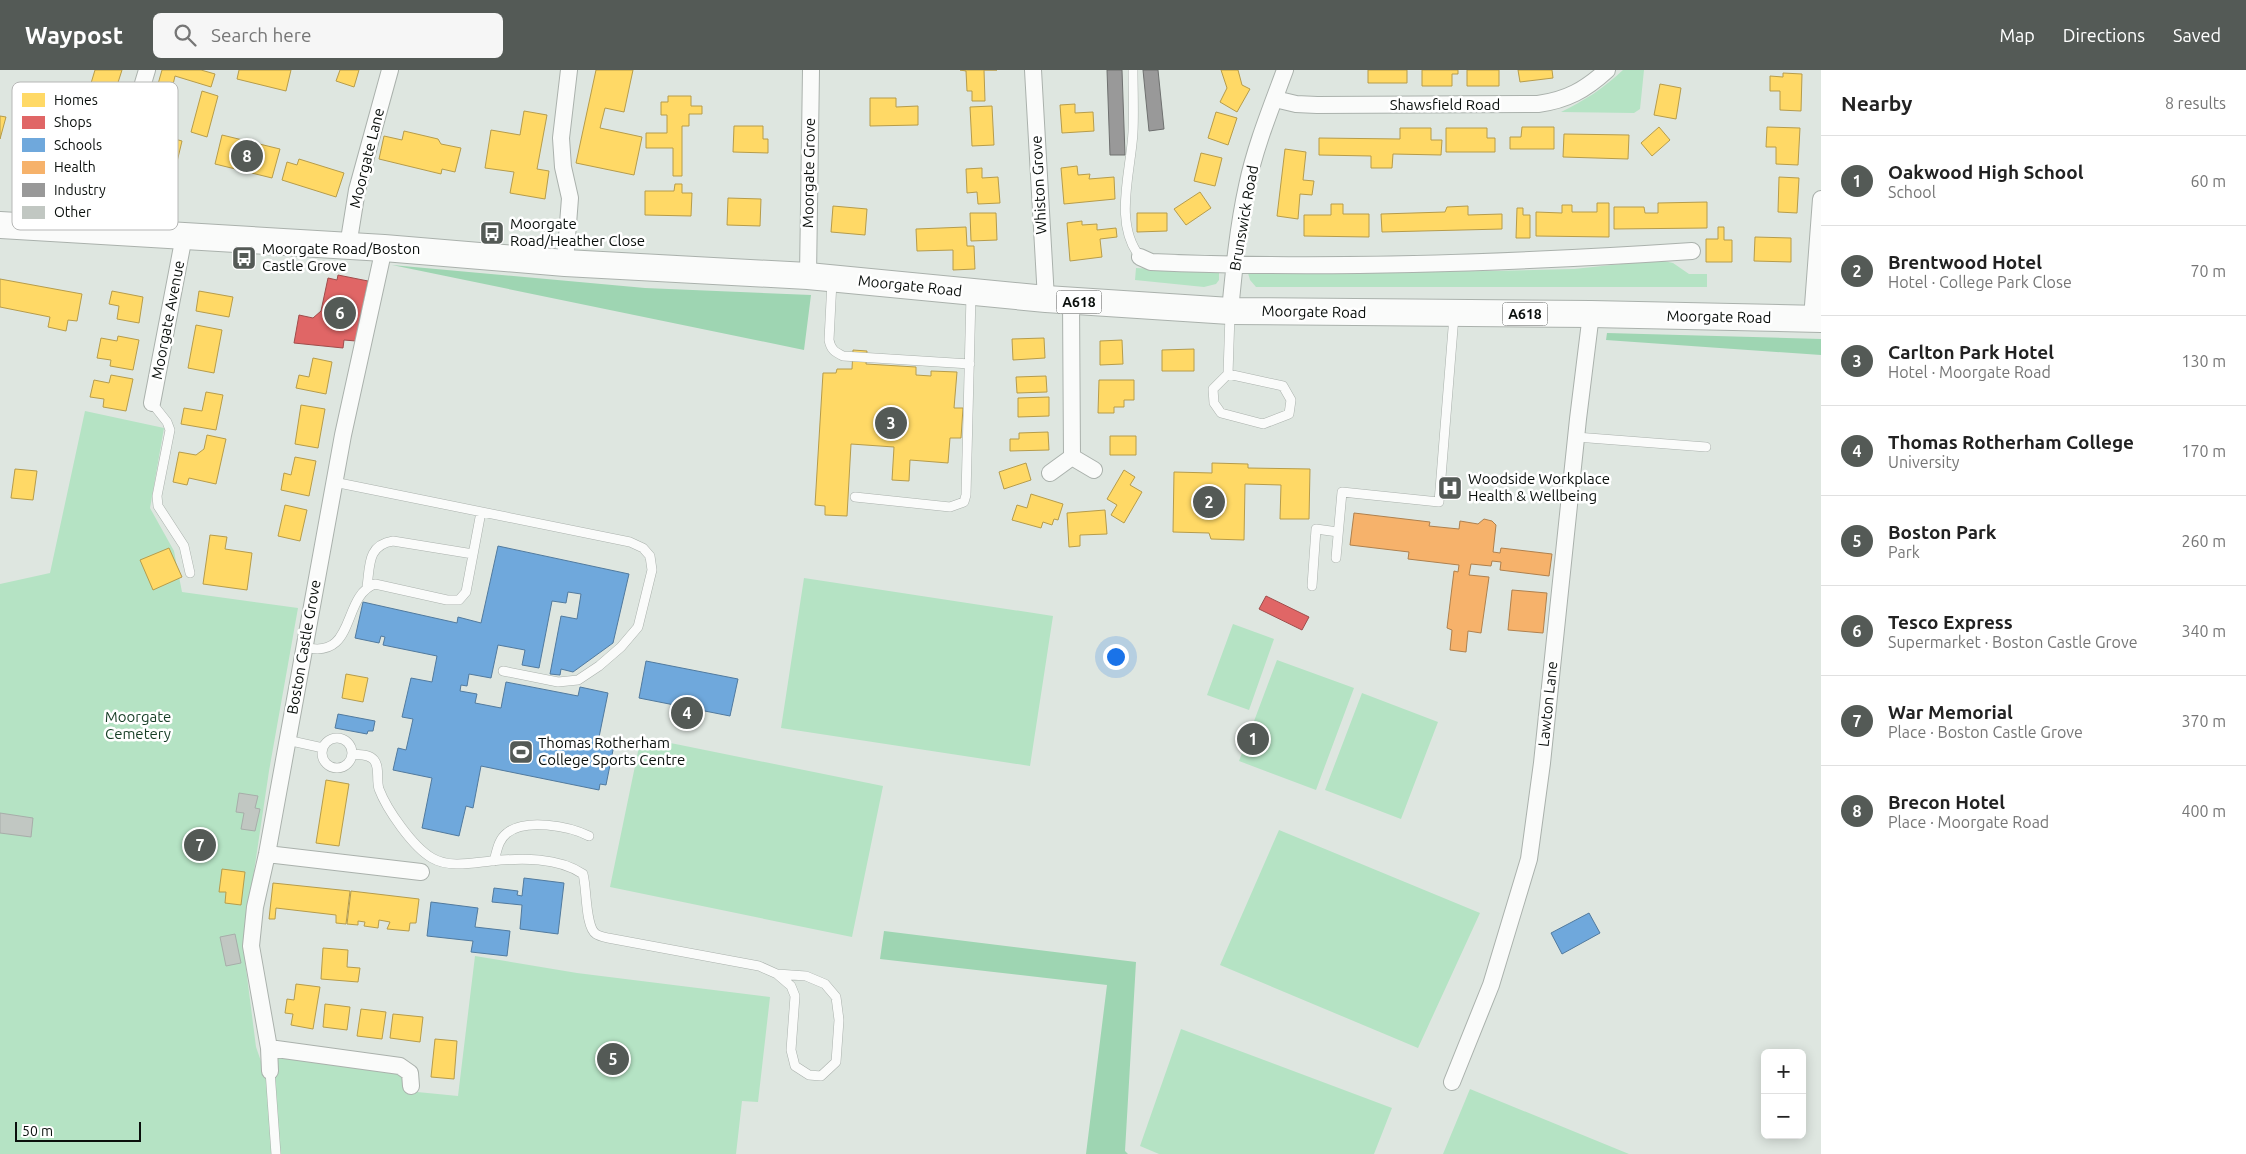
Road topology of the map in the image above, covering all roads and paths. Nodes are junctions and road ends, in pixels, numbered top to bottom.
1 (147, 70) edge
2 (390, 70) edge
3 (569, 70) edge
4 (811, 70) edge
5 (1033, 70) edge
6 (1133, 70) edge
7 (1285, 70) edge
8 (1606, 70) edge
9 (143, 82) edge
10 (1274, 98) junction
11 (1821, 199) edge
12 (77, 230) edge
13 (108, 232) joint
14 (184, 236) junction
15 (348, 246) junction
16 (384, 248) junction
17 (1692, 251) dead end
18 (1140, 257) joint
19 (565, 263) junction
20 (1234, 265) junction
21 (820, 277) junction
22 (972, 292) junction
23 (1058, 300) junction
24 (1230, 311) junction
25 (1454, 313) junction
26 (1591, 314) junction
27 (1816, 319) edge
28 (970, 364) junction
29 (1228, 374) junction
30 (152, 403) joint
31 (1576, 437) junction
32 (1706, 447) dead end
33 (1072, 457) junction
34 (1094, 470) dead end
35 (1050, 473) dead end
36 (334, 482) junction
37 (855, 496) dead end
38 (480, 512) junction
39 (1338, 532) junction
40 (473, 554) junction
41 (1336, 558) dead end
42 (190, 573) dead end
43 (1312, 586) dead end
44 (367, 587) junction
45 (304, 647) junction
46 (503, 671) dead end
47 (287, 740) junction
48 (323, 748) junction
49 (353, 754) junction
50 (589, 836) dead end
51 (267, 854) junction
52 (494, 861) junction
53 (420, 872) dead end
54 (777, 974) junction
55 (269, 1048) junction
56 (270, 1071) joint
57 (1452, 1082) dead end
58 (411, 1086) dead end
59 (276, 1154) edge

1 - 9 street
2 - 15 street, Moorgate Lane
3 - 19 street
4 - 21 street, Moorgate Grove
5 - 23 street, Whiston Grove
6 - 18 lane
7 - 10 street, Brunswick Road
8 - 10 street, Shawsfield Road
10 - 20 street, Brunswick Road
11 - 27 street
12 - 13 main road, Moorgate Road / A618
13 - 14 main road, Moorgate Road / A618
14 - 15 main road, Moorgate Road / A618
14 - 30 street, Moorgate Avenue
15 - 16 main road, Moorgate Road / A618
16 - 19 main road, Moorgate Road / A618
16 - 36 street, Boston Castle Grove
17 - 20 street
18 - 20 street
19 - 21 main road, Moorgate Road / A618
20 - 24 street, Brunswick Road
21 - 22 main road, Moorgate Road / A618
21 - 28 lane
22 - 23 main road, Moorgate Road / A618
22 - 28 lane
23 - 24 main road, Moorgate Road / A618
23 - 33 street, Whiston Grove
24 - 25 main road, Moorgate Road / A618
24 - 29 lane
25 - 26 main road, Moorgate Road / A618
25 - 39 lane
26 - 27 main road, Moorgate Road / A618
26 - 31 street, Lawton Lane
28 - 37 lane
29 - 29 lane
30 - 42 lane
31 - 32 lane
31 - 57 street, Lawton Lane
33 - 34 street
33 - 35 street
36 - 38 lane
36 - 45 street, Boston Castle Grove
38 - 40 lane
38 - 46 lane
39 - 41 lane
39 - 43 lane
40 - 44 lane
40 - 44 lane
44 - 45 lane
45 - 47 street, Boston Castle Grove
47 - 48 lane
47 - 51 street, Boston Castle Grove
48 - 49 lane
48 - 49 lane
49 - 52 lane
50 - 52 lane
51 - 53 street
51 - 55 street, Boston Castle Grove
52 - 54 lane
54 - 54 lane
55 - 56 street, Boston Castle Grove
55 - 58 street
56 - 59 lane

